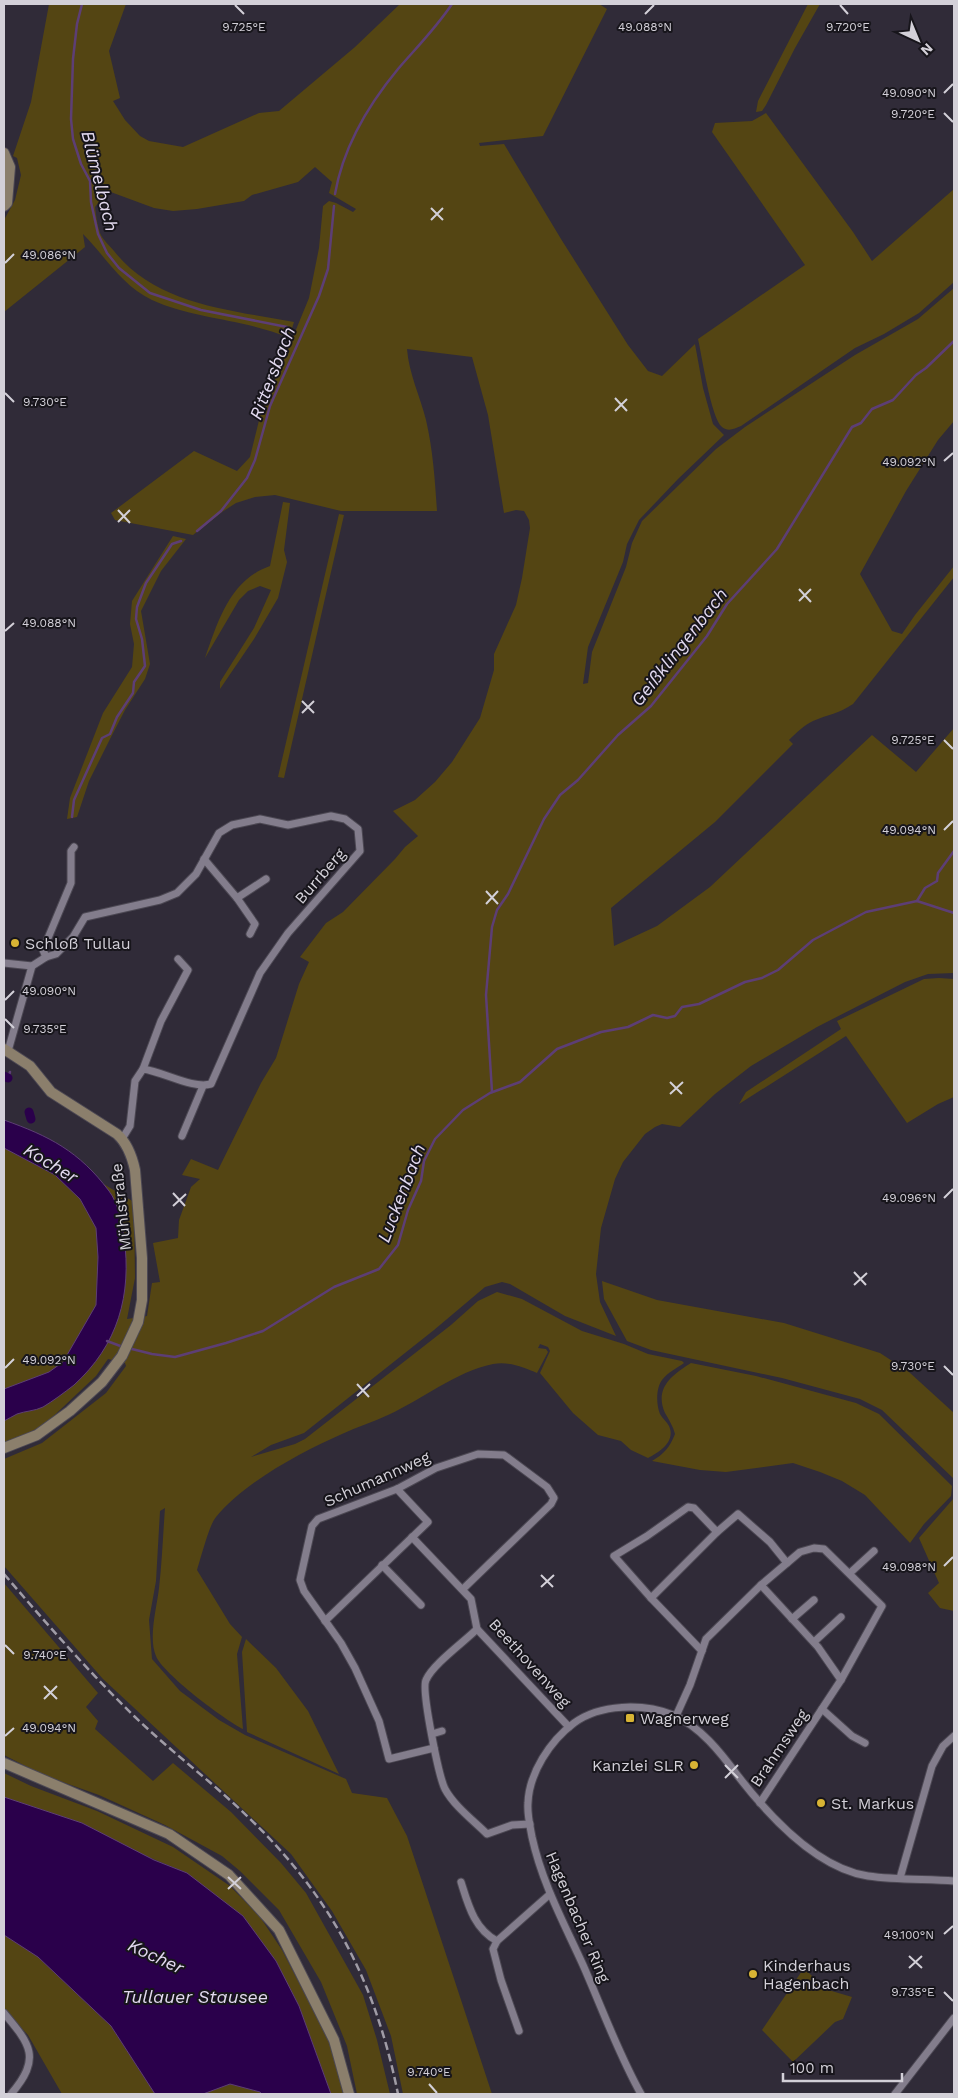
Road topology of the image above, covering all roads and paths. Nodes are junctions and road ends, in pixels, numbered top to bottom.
1 (4, 153) edge
2 (4, 206) edge
3 (74, 847) dead end
4 (204, 859) junction
5 (266, 879) dead end
6 (237, 898) junction
7 (250, 934) dead end
8 (46, 957) junction
9 (178, 959) dead end
10 (4, 963) edge
11 (32, 966) junction
12 (6, 1050) edge
13 (143, 1069) junction
14 (203, 1086) junction
15 (182, 1136) dead end
16 (122, 1139) junction
17 (4, 1448) edge
18 (397, 1489) junction
19 (717, 1532) junction
20 (412, 1538) junction
21 (874, 1551) dead end
22 (787, 1563) junction
23 (382, 1565) junction
24 (850, 1573) junction
25 (761, 1585) junction
26 (463, 1589) junction
27 (651, 1598) junction
28 (814, 1600) dead end
29 (420, 1605) dead end
30 (841, 1617) dead end
31 (792, 1619) junction
32 (325, 1620) junction
33 (478, 1629) junction
34 (814, 1642) junction
35 (702, 1652) junction
36 (841, 1680) junction
37 (822, 1709) junction
38 (676, 1716) junction
39 (569, 1727) junction
40 (442, 1731) dead end
41 (432, 1734) junction
42 (954, 1736) edge
43 (865, 1743) dead end
44 (434, 1748) junction
45 (4, 1763) edge
46 (760, 1803) junction
47 (530, 1824) junction
48 (900, 1878) junction
49 (954, 1880) edge
50 (461, 1882) dead end
51 (550, 1894) junction
52 (497, 1941) junction
53 (4, 2013) edge
54 (954, 2018) edge
55 (519, 2031) dead end
56 (11, 2094) edge
57 (349, 2094) edge
58 (641, 2094) edge
59 (895, 2094) edge

1 - 2 street
3 - 8 street
4 - 6 street
4 - 8 street, Burrberg
4 - 14 street, Burrberg
5 - 6 street
6 - 7 street
8 - 11 street
9 - 13 street
10 - 11 street
11 - 12 street
12 - 16 street, Mühlstraße
13 - 14 street
13 - 16 street
14 - 15 street, Burrberg
16 - 17 street, Mühlstraße
18 - 20 street
18 - 26 street, Schumannweg
18 - 32 street, Schumannweg
19 - 22 street
19 - 27 street
19 - 27 street
20 - 23 street
20 - 26 street, Beethovenweg
21 - 24 street
22 - 24 street, Brahmsweg
22 - 25 street
23 - 29 street
23 - 32 street
24 - 36 street, Brahmsweg
25 - 31 street
25 - 35 street
26 - 33 street, Beethovenweg
27 - 35 street
28 - 31 street
30 - 34 street
31 - 34 street
32 - 44 street, Schumannweg
33 - 39 street, Beethovenweg
33 - 41 street
34 - 36 street
35 - 38 street
36 - 37 street, Brahmsweg
37 - 43 street, Brahmsweg
37 - 46 street, Brahmsweg
38 - 39 street, Hagenbacher Ring
38 - 46 street, Hagenbacher Ring
39 - 47 street, Hagenbacher Ring
40 - 41 street
41 - 44 street
42 - 48 street
44 - 47 street
45 - 57 street
46 - 48 street, Hagenbacher Ring
47 - 51 street, Hagenbacher Ring
48 - 49 street, Hagenbacher Ring
50 - 52 street
51 - 52 street
51 - 58 street, Hagenbacher Ring
52 - 55 street
53 - 56 street
54 - 59 street

